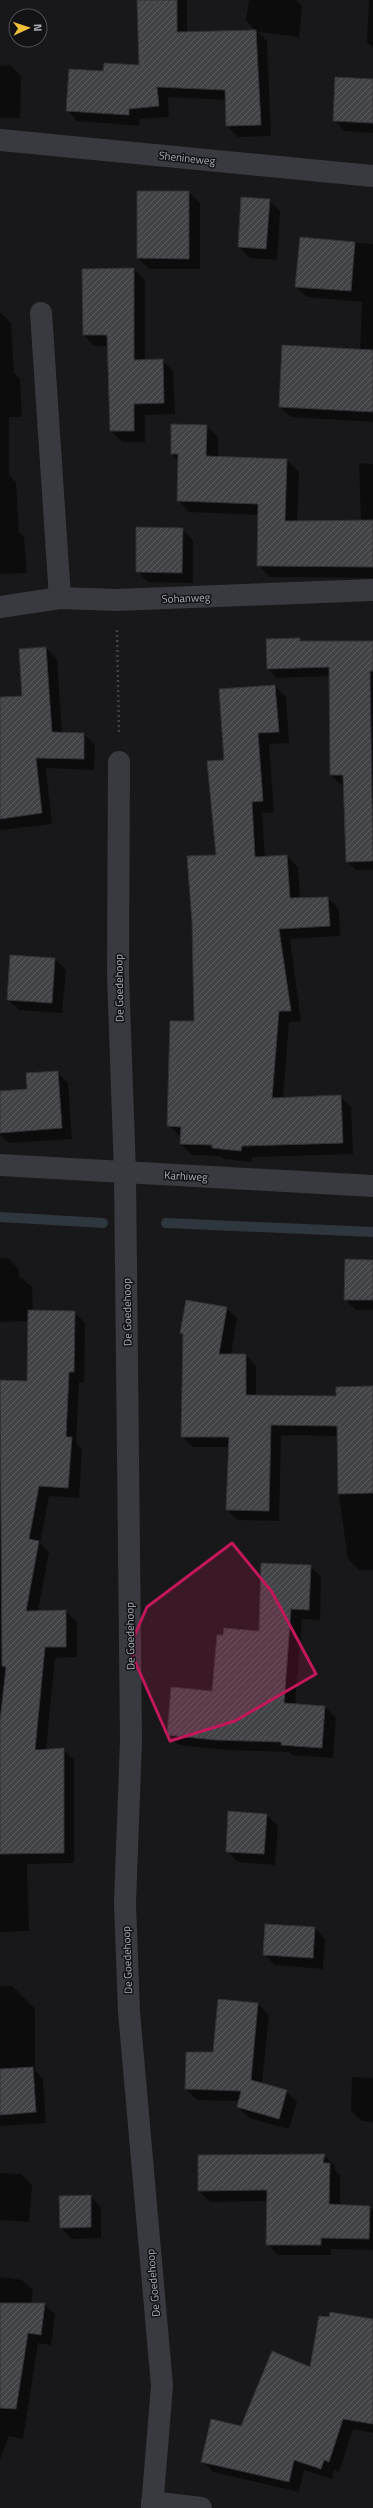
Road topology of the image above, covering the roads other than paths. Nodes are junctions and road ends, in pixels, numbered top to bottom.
1 (0, 140) edge
2 (373, 176) edge
3 (41, 313) dead end
4 (373, 590) edge
5 (60, 598) junction
6 (0, 607) edge
7 (119, 762) road end
8 (0, 1166) edge
9 (125, 1173) junction
10 (373, 1186) edge
11 (152, 2505) edge
12 (201, 2508) edge

1 - 2 street, Shenineweg
3 - 5 street
4 - 5 street, Sohanweg
5 - 6 street, Sohanweg
7 - 9 street, De Goedehoop
8 - 9 street, Karhiweg
9 - 10 street, Karhiweg
9 - 11 street, De Goedehoop
11 - 12 street

